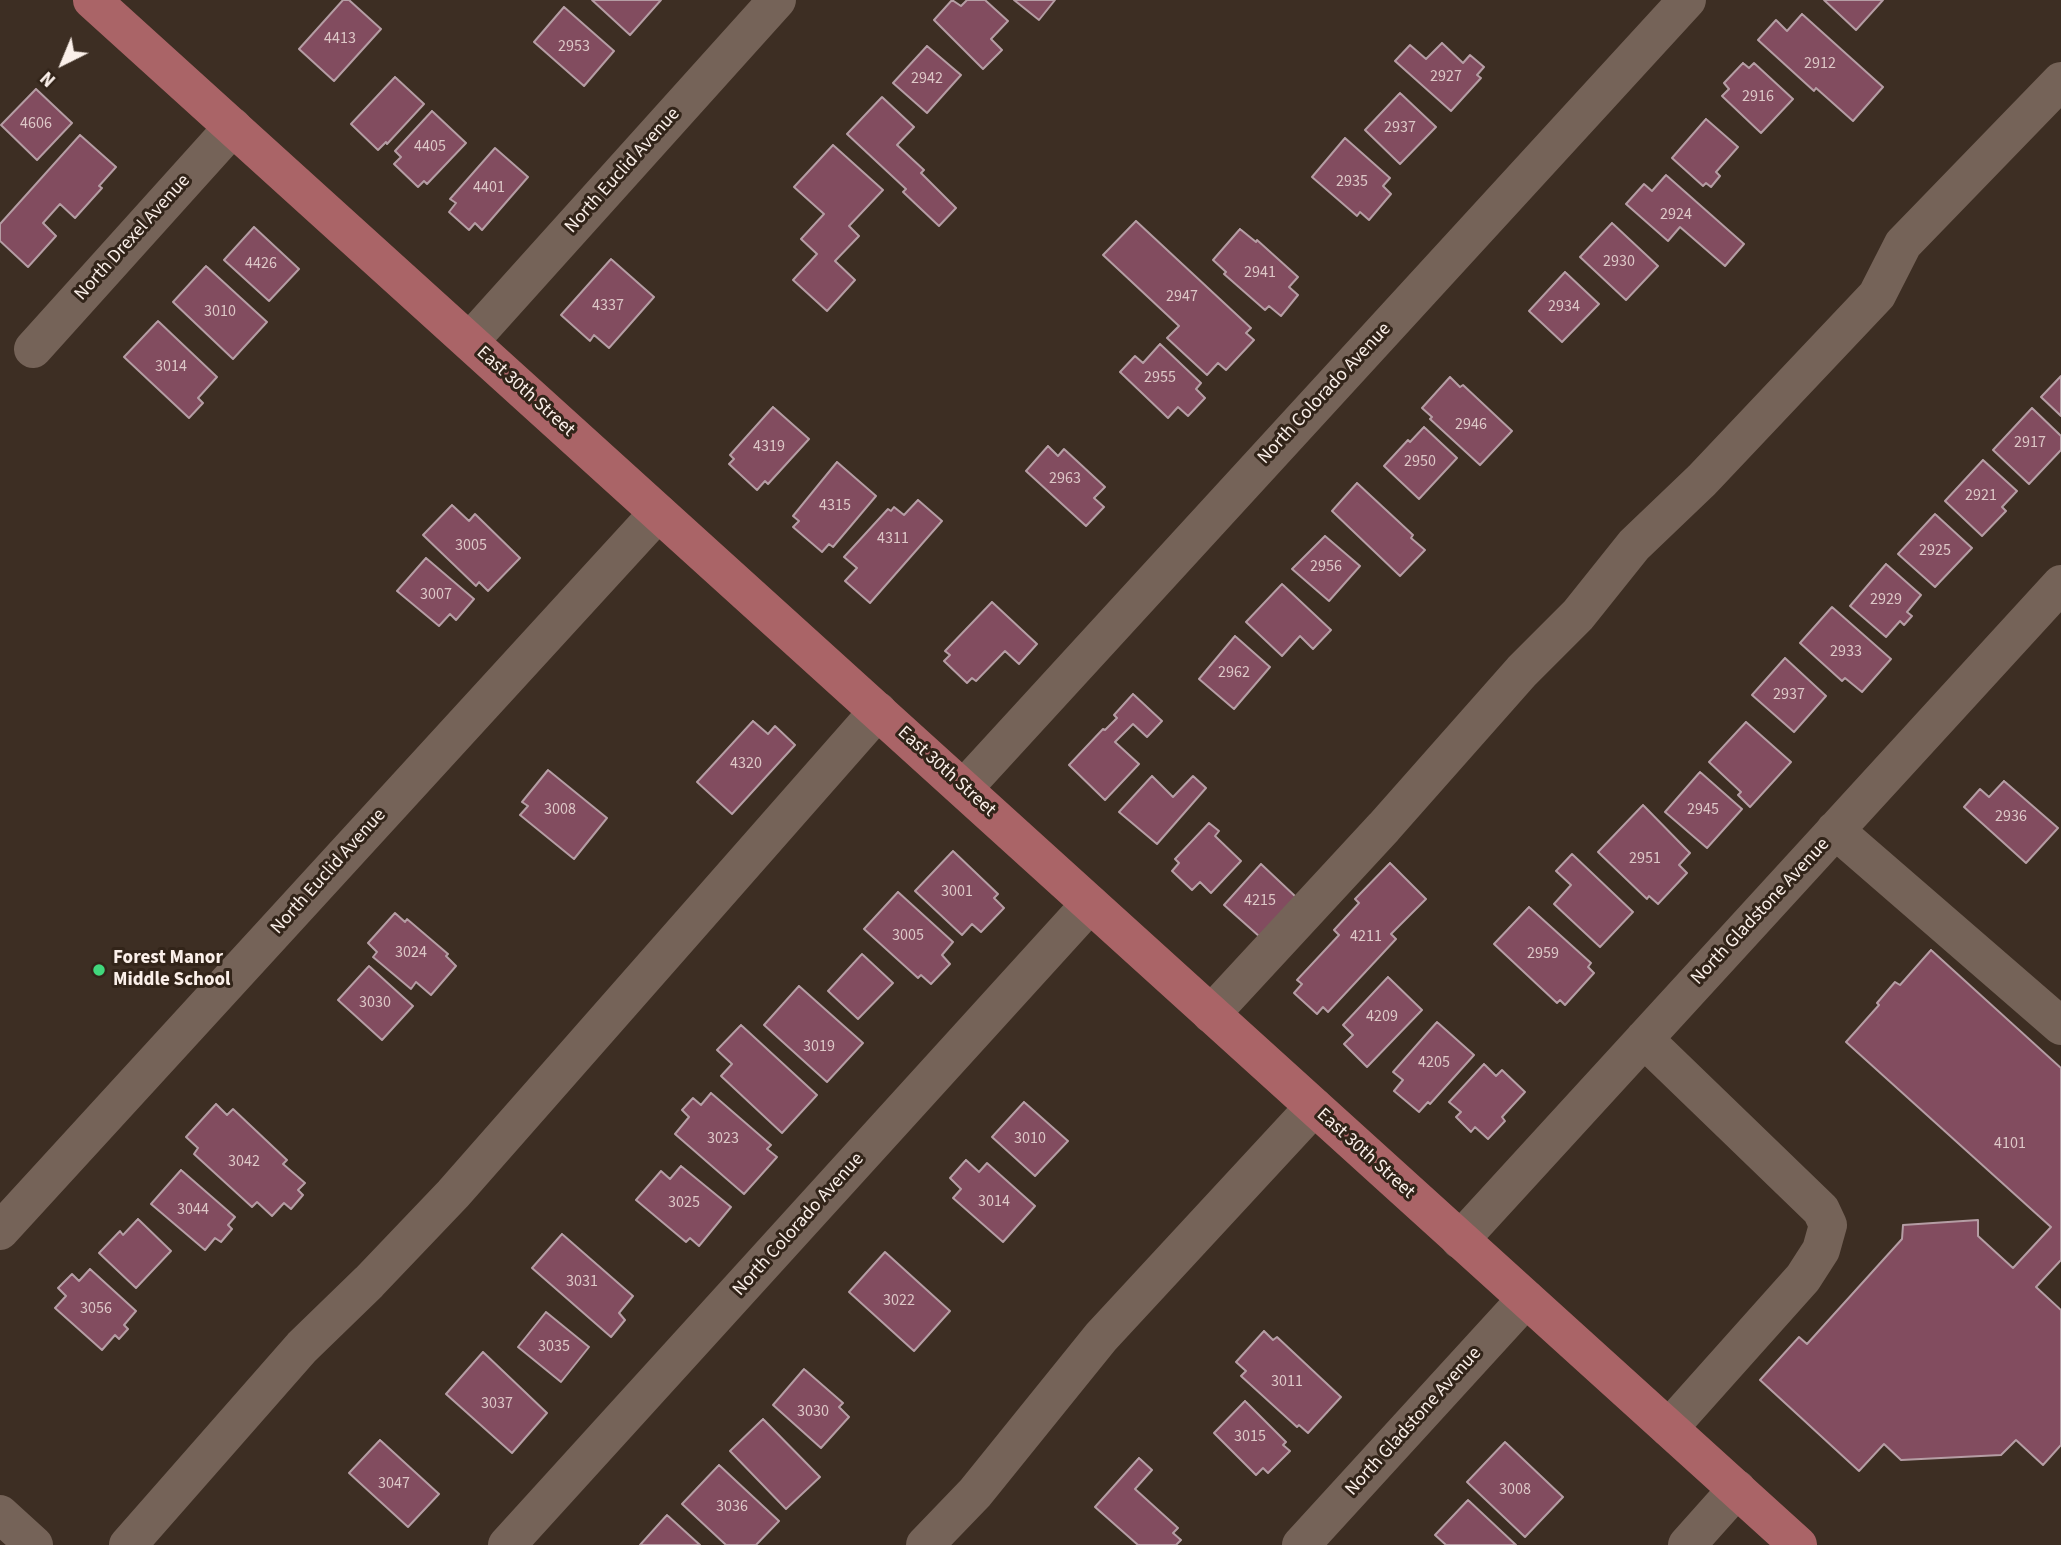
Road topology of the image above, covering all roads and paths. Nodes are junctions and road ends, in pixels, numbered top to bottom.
1 (92, 0) edge
2 (777, 0) edge
3 (1687, 0) edge
4 (2061, 81) edge
5 (233, 127) junction
6 (470, 341) junction
7 (33, 349) dead end
8 (658, 513) junction
9 (2061, 584) edge
10 (878, 711) junction
11 (964, 788) junction
12 (1835, 830) junction
13 (1090, 904) junction
14 (1211, 1014) junction
15 (2061, 1027) edge
16 (1644, 1039) junction
17 (1314, 1107) junction
18 (0, 1231) edge
19 (1460, 1240) junction
20 (1526, 1299) junction
21 (1669, 1428) junction
22 (1737, 1489) junction
23 (0, 1514) edge
24 (34, 1545) edge
25 (128, 1545) edge
26 (507, 1545) edge
27 (925, 1545) edge
28 (1301, 1545) edge
29 (1687, 1545) edge
30 (1798, 1545) edge

1 - 5 main road, East 30th Street
2 - 6 street, North Euclid Avenue
3 - 11 street, North Colorado Avenue
4 - 14 street
5 - 6 main road, East 30th Street
5 - 7 street, North Drexel Avenue
6 - 8 main road, East 30th Street
8 - 10 main road, East 30th Street
8 - 18 street, North Euclid Avenue
9 - 12 street, North Gladstone Avenue
10 - 11 main road, East 30th Street
10 - 25 street
11 - 13 main road, East 30th Street
12 - 15 street
12 - 16 street, North Gladstone Avenue
13 - 14 main road, East 30th Street
13 - 26 street, North Colorado Avenue
14 - 17 main road, East 30th Street
16 - 19 street, North Gladstone Avenue
16 - 21 street
17 - 19 main road, East 30th Street
17 - 27 street
19 - 20 main road, East 30th Street
20 - 21 main road, East 30th Street
20 - 28 street, North Gladstone Avenue
21 - 22 main road, East 30th Street
22 - 29 street
22 - 30 main road, East 30th Street
23 - 24 street

